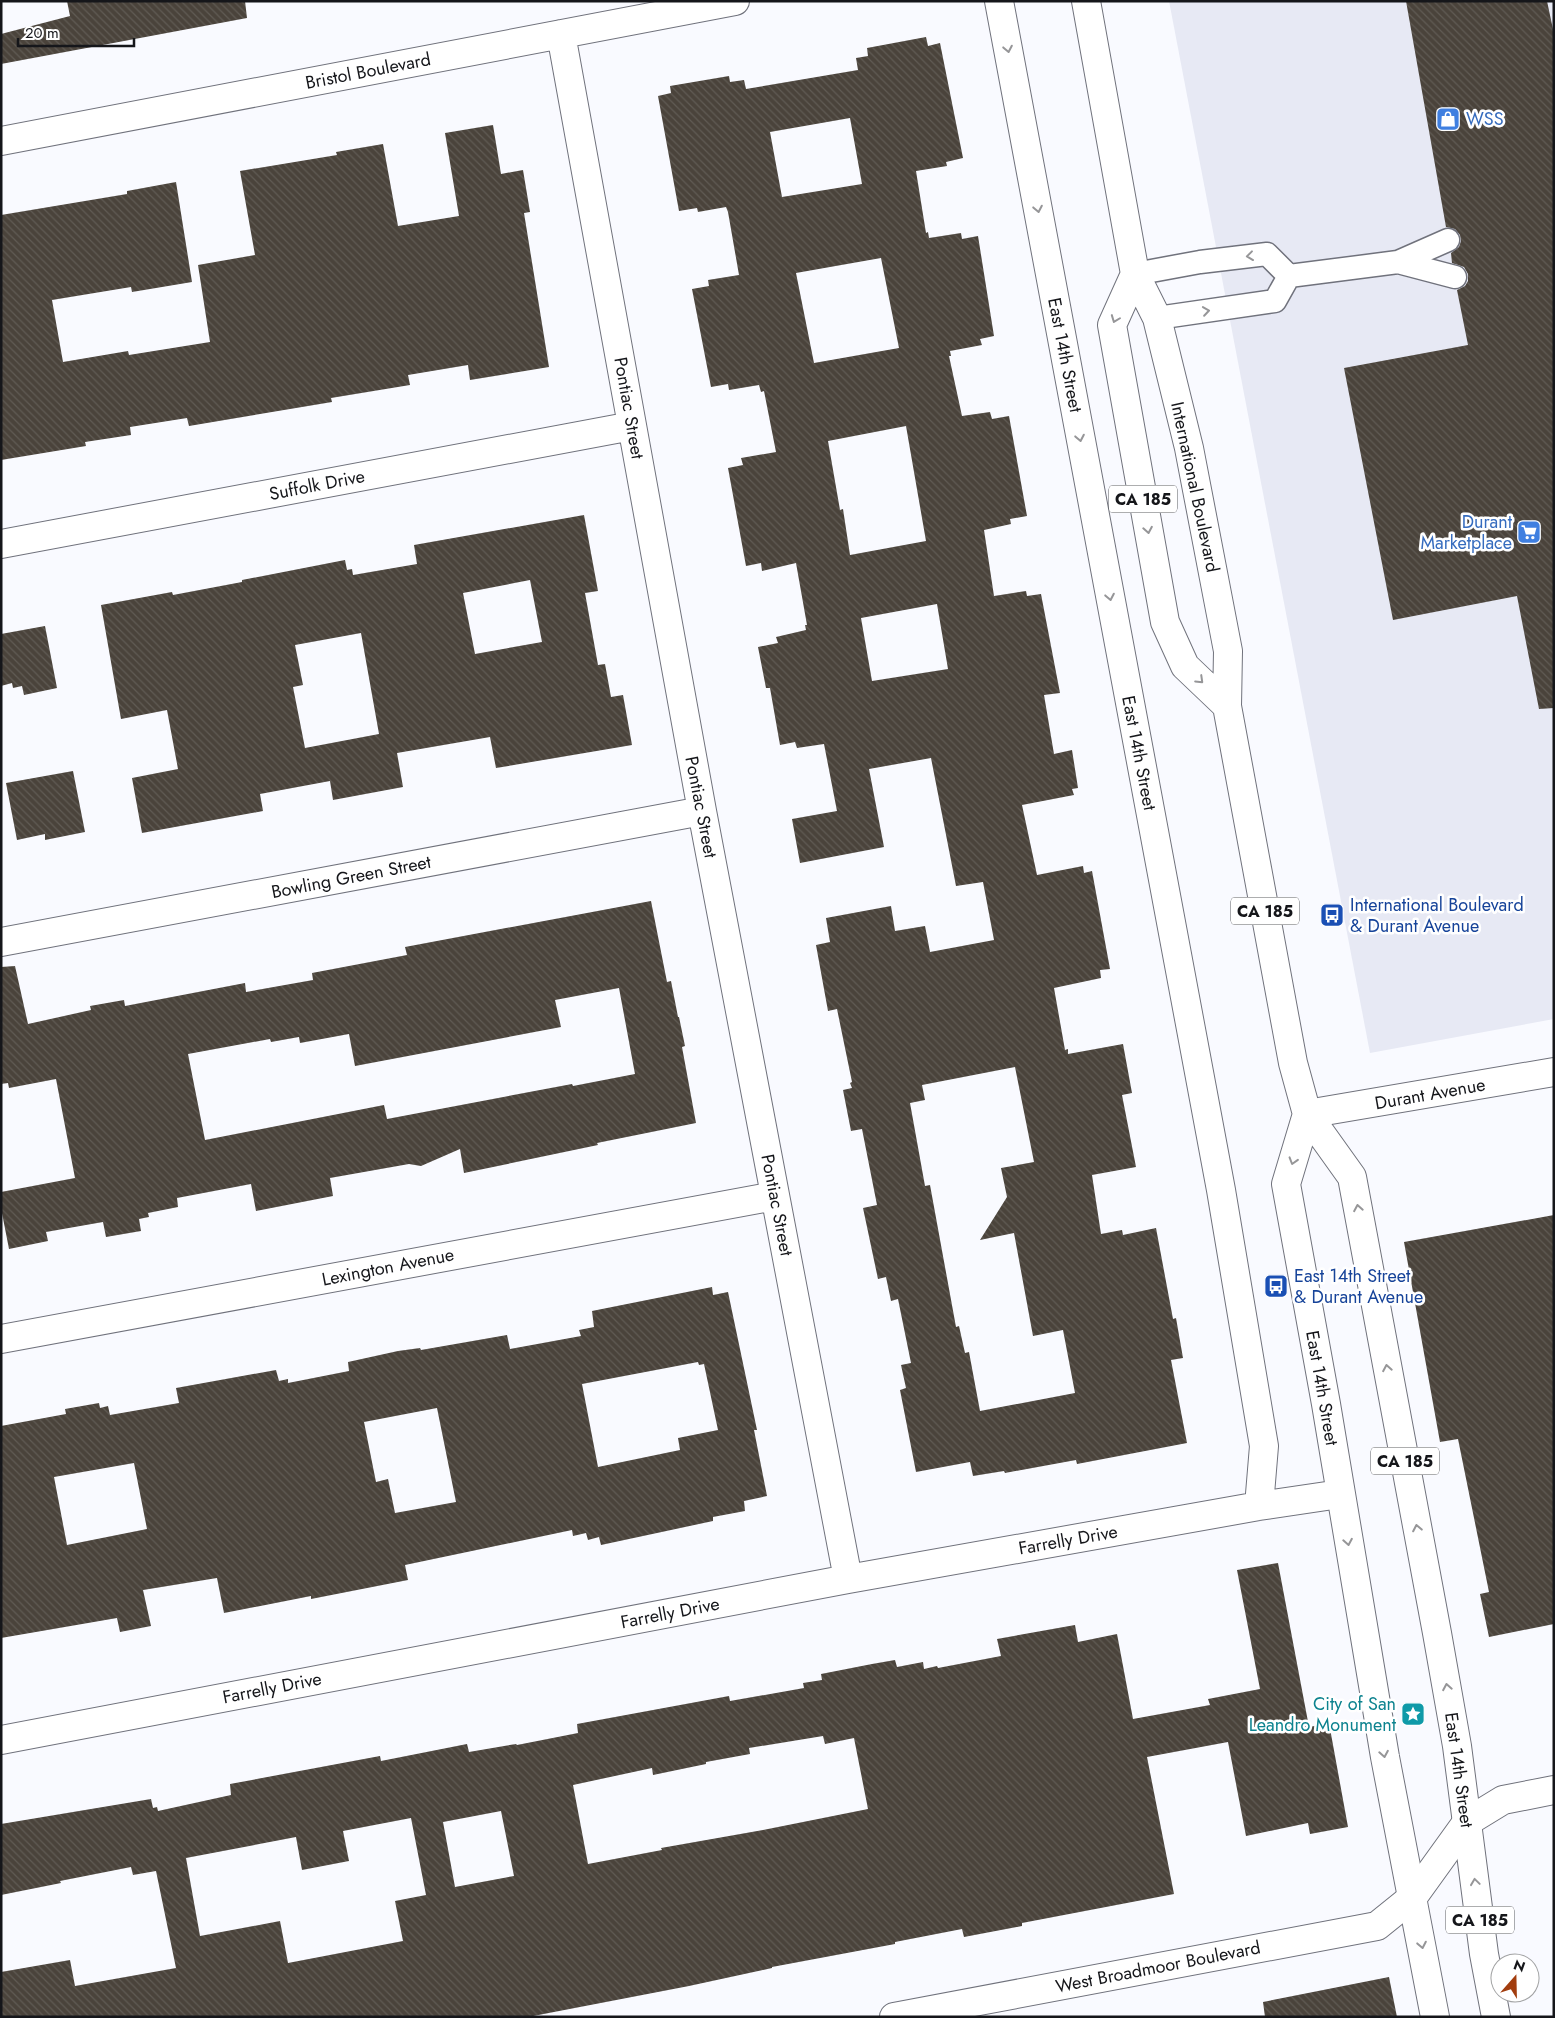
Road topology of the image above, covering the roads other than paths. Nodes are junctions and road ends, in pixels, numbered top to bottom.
1 (735, 1) edge
2 (999, 1) edge
3 (1086, 1) edge
4 (561, 34) junction
5 (1, 141) edge
6 (1448, 240) dead end
7 (1398, 262) junction
8 (1135, 274) junction
9 (1289, 276) junction
10 (1455, 277) dead end
11 (1157, 318) junction
12 (632, 426) junction
13 (1, 544) edge
14 (1227, 706) junction
15 (702, 810) junction
16 (1, 942) edge
17 (1554, 1072) edge
18 (1307, 1114) junction
19 (775, 1196) junction
20 (1, 1339) edge
21 (1340, 1494) junction
22 (1259, 1506) junction
23 (848, 1579) junction
24 (1, 1740) edge
25 (1554, 1790) edge
26 (1467, 1822) junction
27 (1413, 1897) junction
28 (894, 2017) edge
29 (1435, 2017) edge
30 (1496, 2017) edge

1 - 4 street, Bristol Boulevard
2 -> 22 street, East 14th Street
3 - 8 street, International Boulevard / CA 185
4 - 5 street, Bristol Boulevard
4 - 12 street, Pontiac Street
6 - 7 lane
7 - 9 lane
7 - 10 lane
9 -> 8 lane
8 - 11 street, International Boulevard / CA 185
8 -> 14 street, CA 185
11 -> 9 lane
11 - 14 street, International Boulevard / CA 185
12 - 13 street, Suffolk Drive
12 - 15 street, Pontiac Street
14 - 18 street, International Boulevard / CA 185
15 - 16 street, Bowling Green Street
15 - 19 street, Pontiac Street
17 - 18 street, Durant Avenue
18 -> 21 street, East 14th Street / CA 185
26 -> 18 street, East 14th Street / CA 185
19 - 20 street, Lexington Avenue
19 - 23 street, Pontiac Street
21 - 22 street, Farrelly Drive
21 -> 27 street, East 14th Street / CA 185
22 - 23 street, Farrelly Drive
23 - 24 street, Farrelly Drive
25 - 26 street
26 - 27 street, West Broadmoor Boulevard
30 -> 26 street, East 14th Street / CA 185
27 - 28 street, West Broadmoor Boulevard
27 -> 29 street, East 14th Street / CA 185

